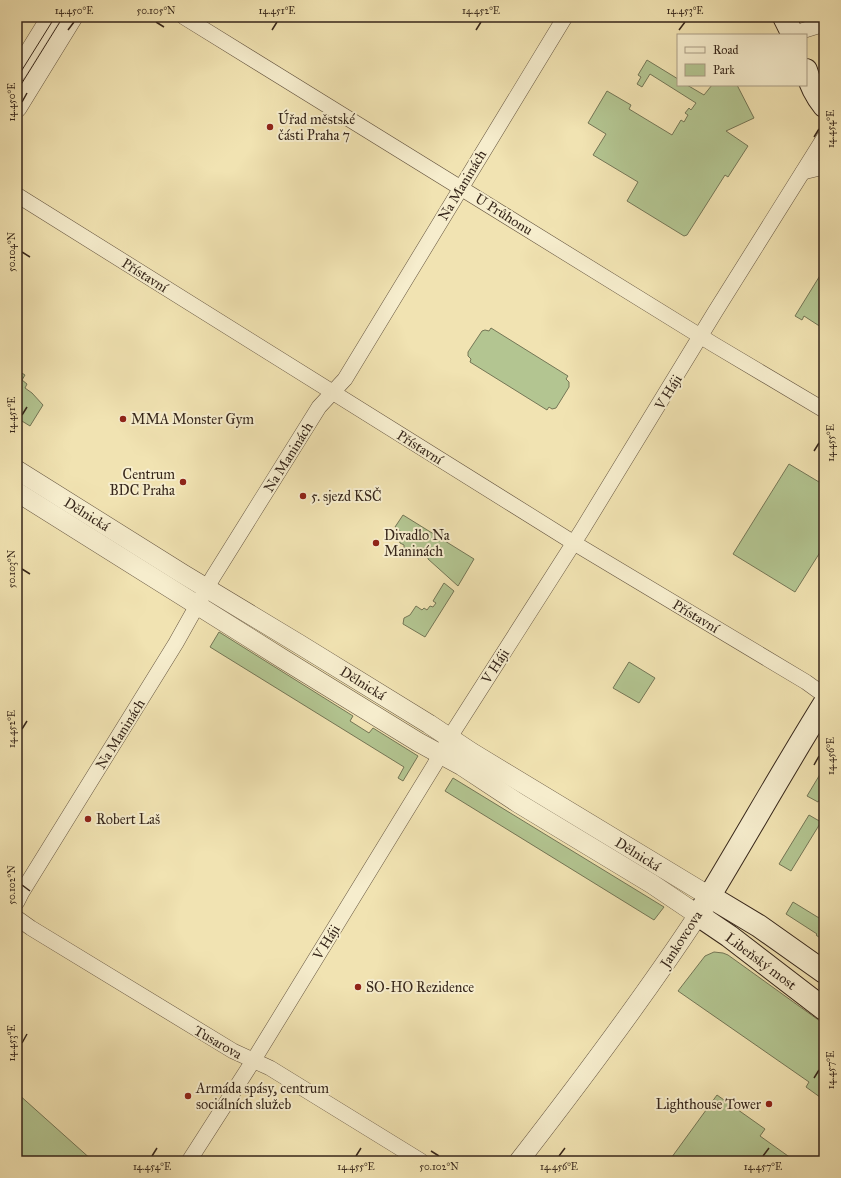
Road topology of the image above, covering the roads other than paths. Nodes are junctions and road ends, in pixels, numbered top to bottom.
1 (51, 17) edge
2 (73, 17) edge
3 (184, 17) edge
4 (564, 17) edge
5 (824, 24) edge
6 (790, 29) edge
7 (807, 57) edge
8 (17, 72) edge
9 (807, 74) edge
10 (824, 78) edge
11 (824, 106) edge
12 (17, 108) edge
13 (824, 138) edge
14 (824, 167) edge
15 (803, 172) junction
16 (461, 188) junction
17 (17, 195) edge
18 (701, 336) junction
19 (332, 392) junction
20 (824, 410) edge
21 (17, 470) edge
22 (17, 492) edge
23 (574, 543) junction
24 (207, 588) junction
25 (197, 605) junction
26 (824, 695) edge
27 (824, 704) edge
28 (450, 737) junction
29 (441, 754) junction
30 (709, 896) junction
31 (17, 902) edge
32 (698, 915) junction
33 (17, 918) edge
34 (824, 972) edge
35 (824, 1008) edge
36 (252, 1061) junction
37 (189, 1161) edge
38 (421, 1161) edge
39 (519, 1161) edge

1 - 8 street
2 - 12 street
3 - 16 street, U Průhonu
4 - 16 street, Na Maninách
5 - 6 street
7 - 10 main road
9 - 11 main road
13 - 15 street, V Háji
14 - 15 street
15 - 18 street, V Háji
16 - 18 street, U Průhonu
16 - 19 street, Na Maninách
17 - 19 street, Přístavní
18 - 20 street, U Průhonu
18 - 23 street, V Háji
19 - 23 street, Přístavní
19 - 24 street, Na Maninách
21 - 24 street, Dělnická
22 - 25 street, Dělnická
23 - 26 street, Přístavní
23 - 28 street, V Háji
24 - 25 street, Na Maninách
24 - 28 street, Dělnická
25 - 29 street, Dělnická
25 - 31 street, Na Maninách
27 - 30 main road, Jankovcova
28 - 29 street, V Háji
28 - 30 street, Dělnická
29 - 32 street, Dělnická
29 - 36 street, V Háji
30 - 32 main road, Jankovcova
30 - 34 main road, Libeňský most
32 - 35 main road, Libeňský most
32 - 39 street, Jankovcova
33 - 36 street, Tusarova
36 - 37 street, V Háji
36 - 38 street, Tusarova

